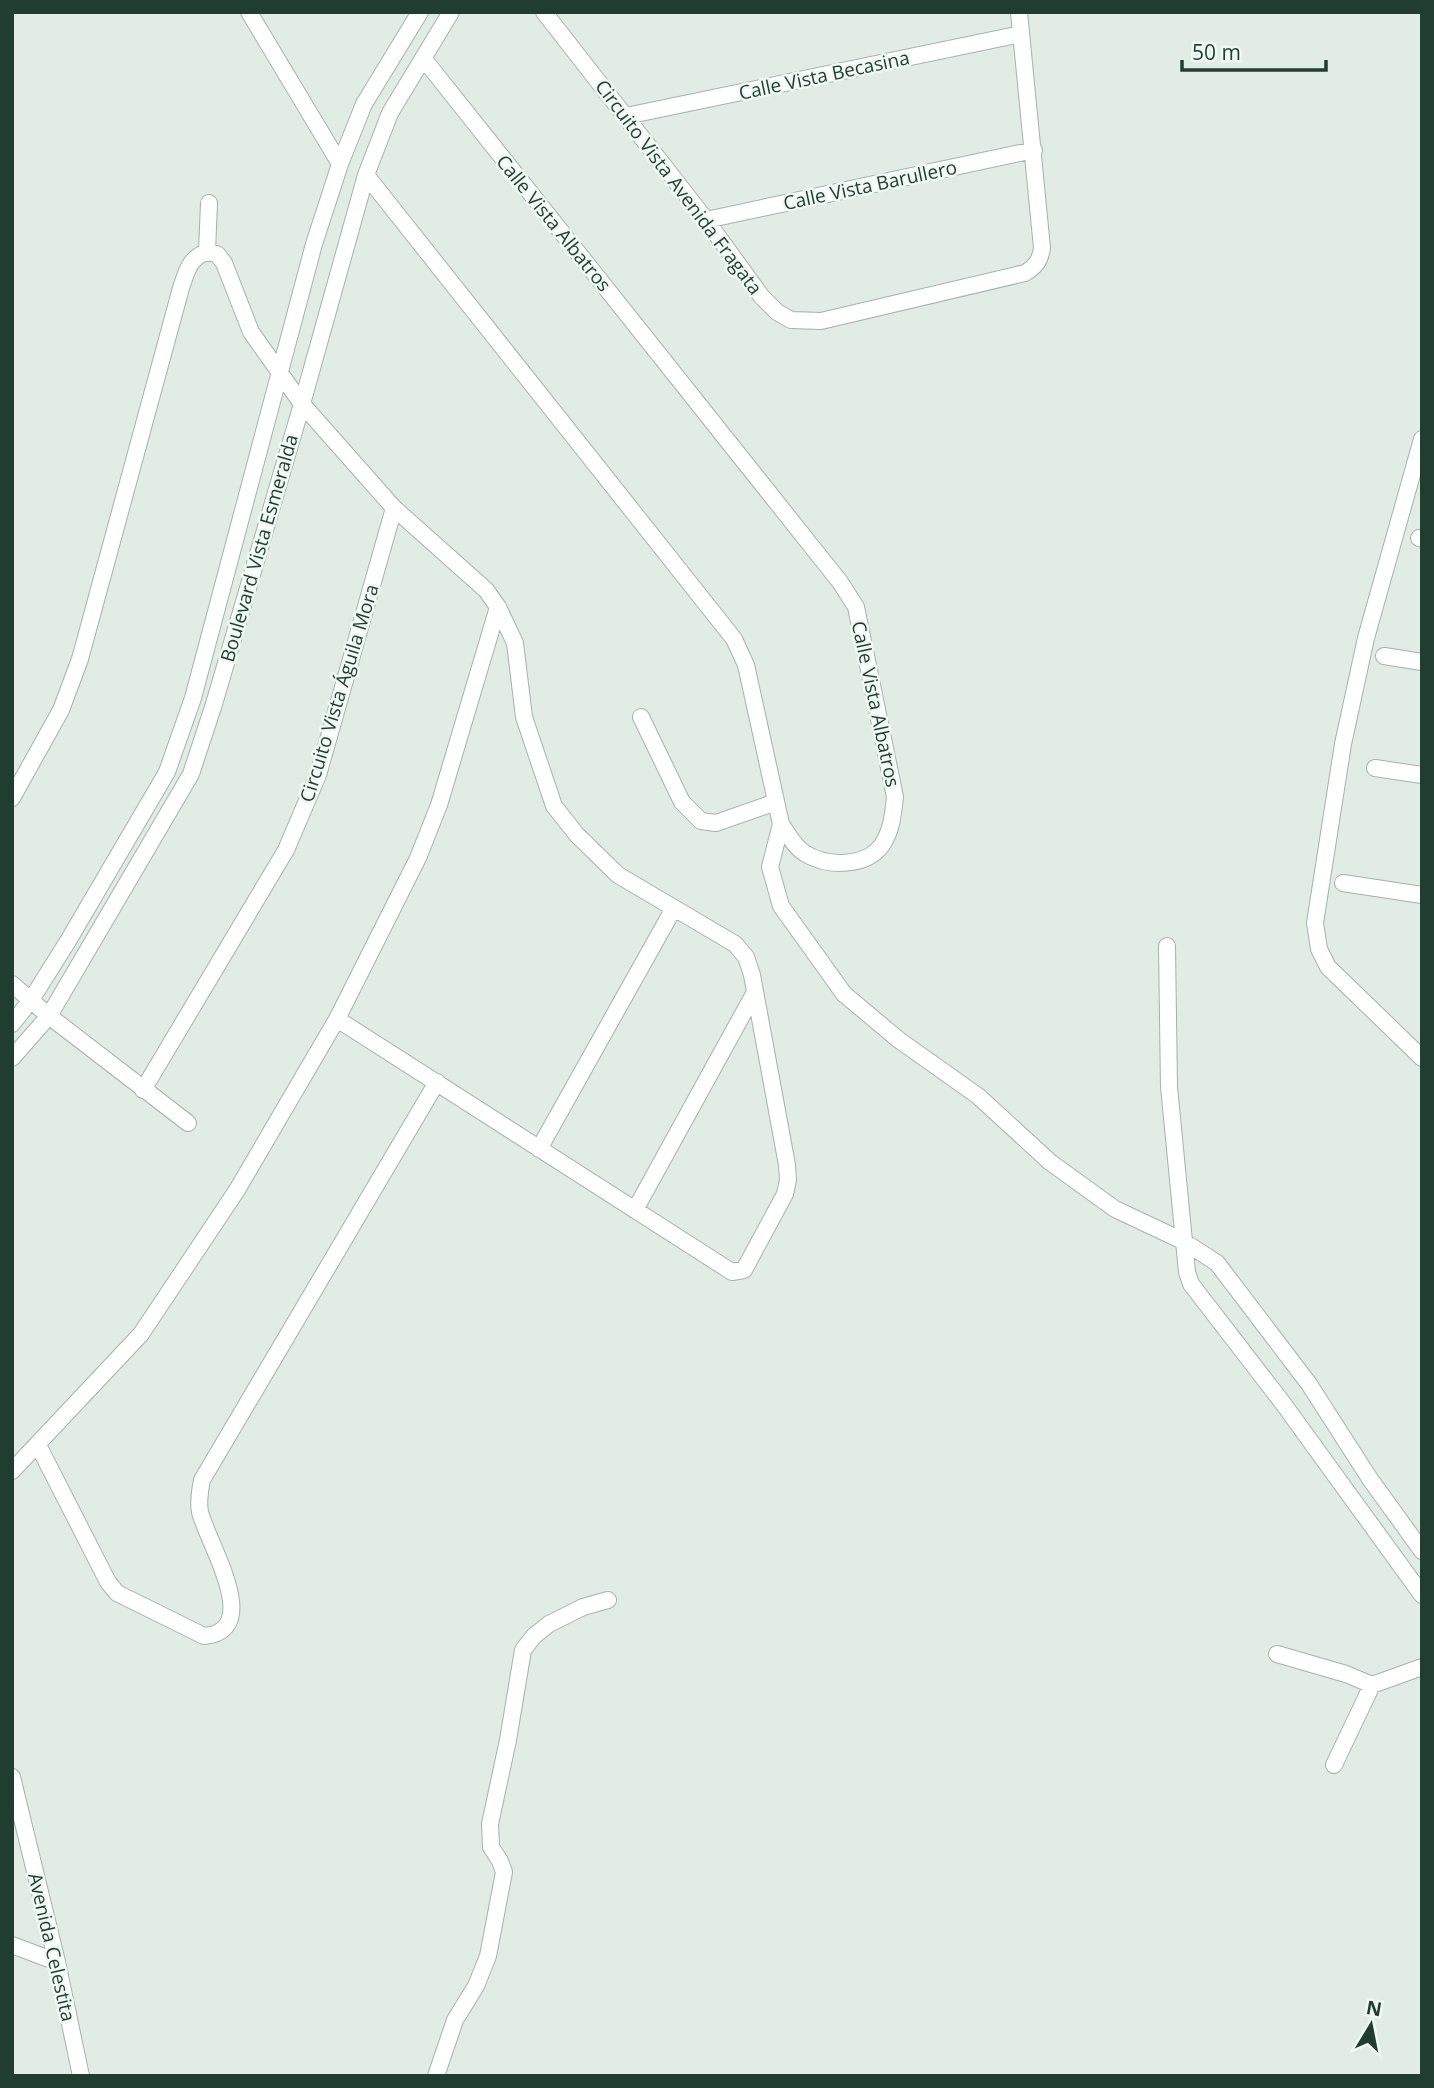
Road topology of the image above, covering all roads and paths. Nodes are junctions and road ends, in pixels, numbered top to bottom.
1 (249, 12) edge
2 (420, 12) edge
3 (451, 12) edge
4 (565, 12) edge
5 (1019, 12) edge
6 (546, 14) edge
7 (1021, 34) junction
8 (423, 58) junction
9 (626, 116) junction
10 (1034, 150) junction
11 (340, 164) junction
12 (366, 175) junction
13 (209, 203) dead end
14 (706, 220) junction
15 (207, 252) junction
16 (280, 375) junction
17 (302, 404) junction
18 (1422, 439) edge
19 (394, 508) junction
20 (498, 607) junction
21 (1384, 656) dead end
22 (1422, 663) edge
23 (641, 717) dead end
24 (1375, 768) dead end
25 (1422, 775) edge
26 (12, 798) edge
27 (776, 802) junction
28 (781, 824) junction
29 (1343, 883) dead end
30 (1422, 895) edge
31 (674, 908) junction
32 (1167, 946) dead end
33 (12, 984) edge
34 (754, 992) junction
35 (31, 1000) junction
36 (49, 1016) junction
37 (337, 1019) junction
38 (12, 1024) edge
39 (12, 1058) edge
40 (1422, 1058) edge
41 (437, 1082) junction
42 (143, 1090) junction
43 (188, 1123) dead end
44 (539, 1149) junction
45 (635, 1210) junction
46 (1184, 1241) junction
47 (38, 1445) junction
48 (12, 1471) edge
49 (1422, 1551) edge
50 (1422, 1595) edge
51 (608, 1600) dead end
52 (1277, 1654) dead end
53 (1422, 1667) edge
54 (1372, 1685) junction
55 (1334, 1765) dead end
56 (13, 1787) edge
57 (12, 1945) edge
58 (57, 1962) junction
59 (81, 2076) edge
60 (436, 2076) edge

1 - 11 street
2 - 11 street, Boulevard Vista Esmeralda
3 - 8 street, Boulevard Vista Esmeralda
4 - 6 street
5 - 7 street, Circuito Vista Avenida Fragata
6 - 9 street, Circuito Vista Avenida Fragata
7 - 9 street, Calle Vista Becasina
7 - 10 street, Circuito Vista Avenida Fragata
8 - 12 street, Boulevard Vista Esmeralda
8 - 28 street, Calle Vista Albatros
9 - 14 street, Circuito Vista Avenida Fragata
10 - 14 street, Calle Vista Barullero
10 - 14 street, Circuito Vista Avenida Fragata
11 - 16 street, Boulevard Vista Esmeralda
12 - 17 street, Boulevard Vista Esmeralda
12 - 27 street, Calle Vista Albatros
13 - 15 street
15 - 16 street
15 - 26 street
16 - 17 street
16 - 35 street, Boulevard Vista Esmeralda
17 - 19 street
17 - 36 street, Boulevard Vista Esmeralda
18 - 40 street
19 - 20 street
19 - 42 street, Circuito Vista Águila Mora
20 - 31 street
20 - 37 street
21 - 22 street
23 - 27 street
24 - 25 street
27 - 28 street, Calle Vista Albatros
28 - 46 street
29 - 30 street
31 - 34 street
31 - 44 street
32 - 46 street
33 - 35 street
34 - 45 street
34 - 45 street
35 - 36 street
35 - 38 street, Boulevard Vista Esmeralda
36 - 39 street, Boulevard Vista Esmeralda
36 - 42 street
37 - 41 street
37 - 47 street
41 - 44 street
41 - 47 street
42 - 43 street
44 - 45 street
46 - 49 street
46 - 50 street
47 - 48 street
51 - 60 street
52 - 54 street
53 - 54 street
54 - 55 street
56 - 58 street, Avenida Celestita
57 - 58 street
58 - 59 street, Avenida Celestita

